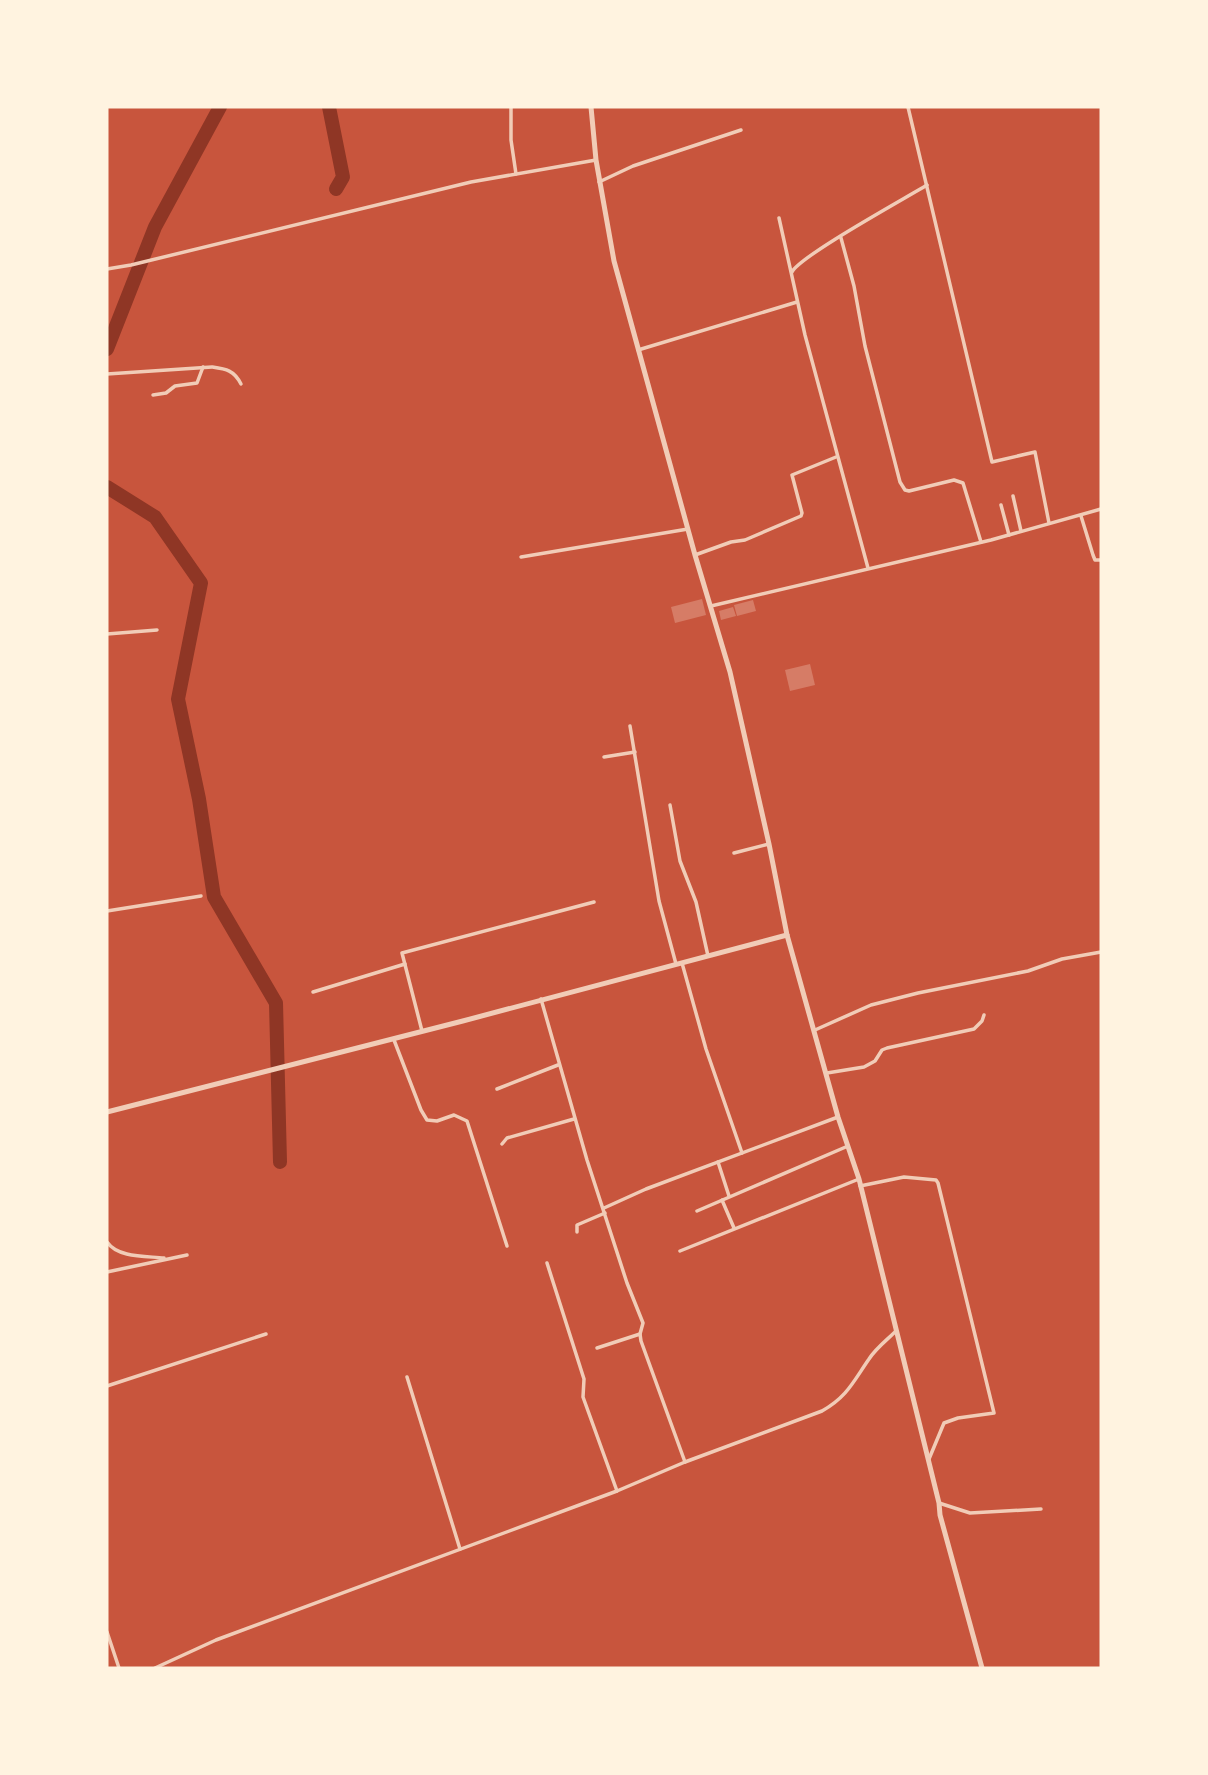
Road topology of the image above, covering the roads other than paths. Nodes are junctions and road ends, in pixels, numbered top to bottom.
1 (511, 107) edge
2 (592, 107) edge
3 (908, 107) edge
4 (741, 130) dead end
5 (596, 160) junction
6 (516, 174) junction
7 (599, 182) junction
8 (927, 185) junction
9 (779, 218) dead end
10 (841, 237) junction
11 (107, 269) edge
12 (791, 274) junction
13 (797, 302) junction
14 (638, 350) junction
15 (204, 367) junction
16 (107, 374) edge
17 (240, 384) dead end
18 (153, 396) dead end
19 (836, 457) junction
20 (1013, 496) dead end
21 (1001, 505) dead end
22 (1101, 509) edge
23 (1081, 516) junction
24 (1049, 523) junction
25 (688, 529) junction
26 (1021, 531) junction
27 (1009, 535) junction
28 (981, 542) junction
29 (695, 555) junction
30 (521, 557) dead end
31 (1101, 560) edge
32 (868, 568) junction
33 (711, 606) junction
34 (157, 630) dead end
35 (107, 634) edge
36 (630, 726) dead end
37 (635, 752) junction
38 (604, 757) dead end
39 (670, 805) dead end
40 (769, 844) junction
41 (734, 853) dead end
42 (201, 896) dead end
43 (594, 902) dead end
44 (107, 911) edge
45 (787, 935) junction
46 (1101, 951) edge
47 (708, 956) junction
48 (679, 963) junction
49 (405, 964) junction
50 (313, 992) dead end
51 (541, 999) junction
52 (984, 1015) dead end
53 (815, 1030) junction
54 (422, 1031) junction
55 (393, 1038) junction
56 (558, 1065) junction
57 (827, 1073) junction
58 (497, 1089) dead end
59 (107, 1112) edge
60 (838, 1117) junction
61 (574, 1119) junction
62 (502, 1144) dead end
63 (848, 1146) junction
64 (742, 1153) junction
65 (718, 1162) junction
66 (859, 1183) junction
67 (729, 1196) junction
68 (722, 1200) junction
69 (605, 1211) junction
70 (697, 1211) dead end
71 (734, 1228) junction
72 (578, 1232) dead end
73 (107, 1242) edge
74 (507, 1246) dead end
75 (680, 1251) dead end
76 (187, 1255) dead end
77 (170, 1258) junction
78 (547, 1263) dead end
79 (107, 1272) edge
80 (896, 1331) junction
81 (266, 1334) dead end
82 (640, 1334) junction
83 (597, 1348) dead end
84 (407, 1377) dead end
85 (107, 1386) edge
86 (929, 1461) junction
87 (685, 1462) junction
88 (617, 1491) junction
89 (939, 1503) junction
90 (1041, 1509) dead end
91 (460, 1549) junction
92 (107, 1632) edge
93 (119, 1668) edge
94 (156, 1668) edge
95 (982, 1668) edge

1 - 6 street
2 - 5 street
3 - 8 street
4 - 7 street
5 - 6 street
5 - 7 street
6 - 11 street
7 - 14 street
8 - 10 street
8 - 24 street
9 - 12 street
10 - 12 street
10 - 28 street
12 - 13 street
13 - 14 street
13 - 19 street
14 - 25 street
15 - 16 street
15 - 17 street
15 - 18 street
19 - 29 street
19 - 32 street
20 - 26 street
21 - 27 street
22 - 23 street
23 - 24 street
23 - 31 street
24 - 26 street
25 - 29 street
25 - 30 street
26 - 27 street
27 - 28 street
28 - 32 street
29 - 33 street
32 - 33 street
33 - 40 street
34 - 35 street
36 - 37 street
37 - 38 street
37 - 48 street
39 - 47 street
40 - 41 street
40 - 45 street
42 - 44 street
43 - 49 street
45 - 47 street
45 - 53 street
46 - 53 street
47 - 48 street
48 - 51 street
48 - 64 street
49 - 50 street
49 - 54 street
51 - 54 street
51 - 56 street
52 - 57 street
53 - 57 street
54 - 55 street
55 - 59 street
55 - 74 street
56 - 58 street
56 - 61 street
57 - 60 street
60 - 63 street
60 - 64 street
61 - 62 street
61 - 69 street
63 - 66 street
63 - 67 street
64 - 65 street
65 - 67 street
65 - 69 street
66 - 71 street
66 - 80 street
66 - 86 street
67 - 68 street
68 - 70 street
68 - 71 street
69 - 72 street
69 - 82 street
71 - 75 street
73 - 77 street
76 - 77 street
77 - 79 street
78 - 88 street
80 - 86 street
80 - 87 street
81 - 85 street
82 - 83 street
82 - 87 street
84 - 91 street
86 - 89 street
87 - 88 street
88 - 91 street
89 - 90 street
89 - 95 street
91 - 94 street
92 - 93 street

